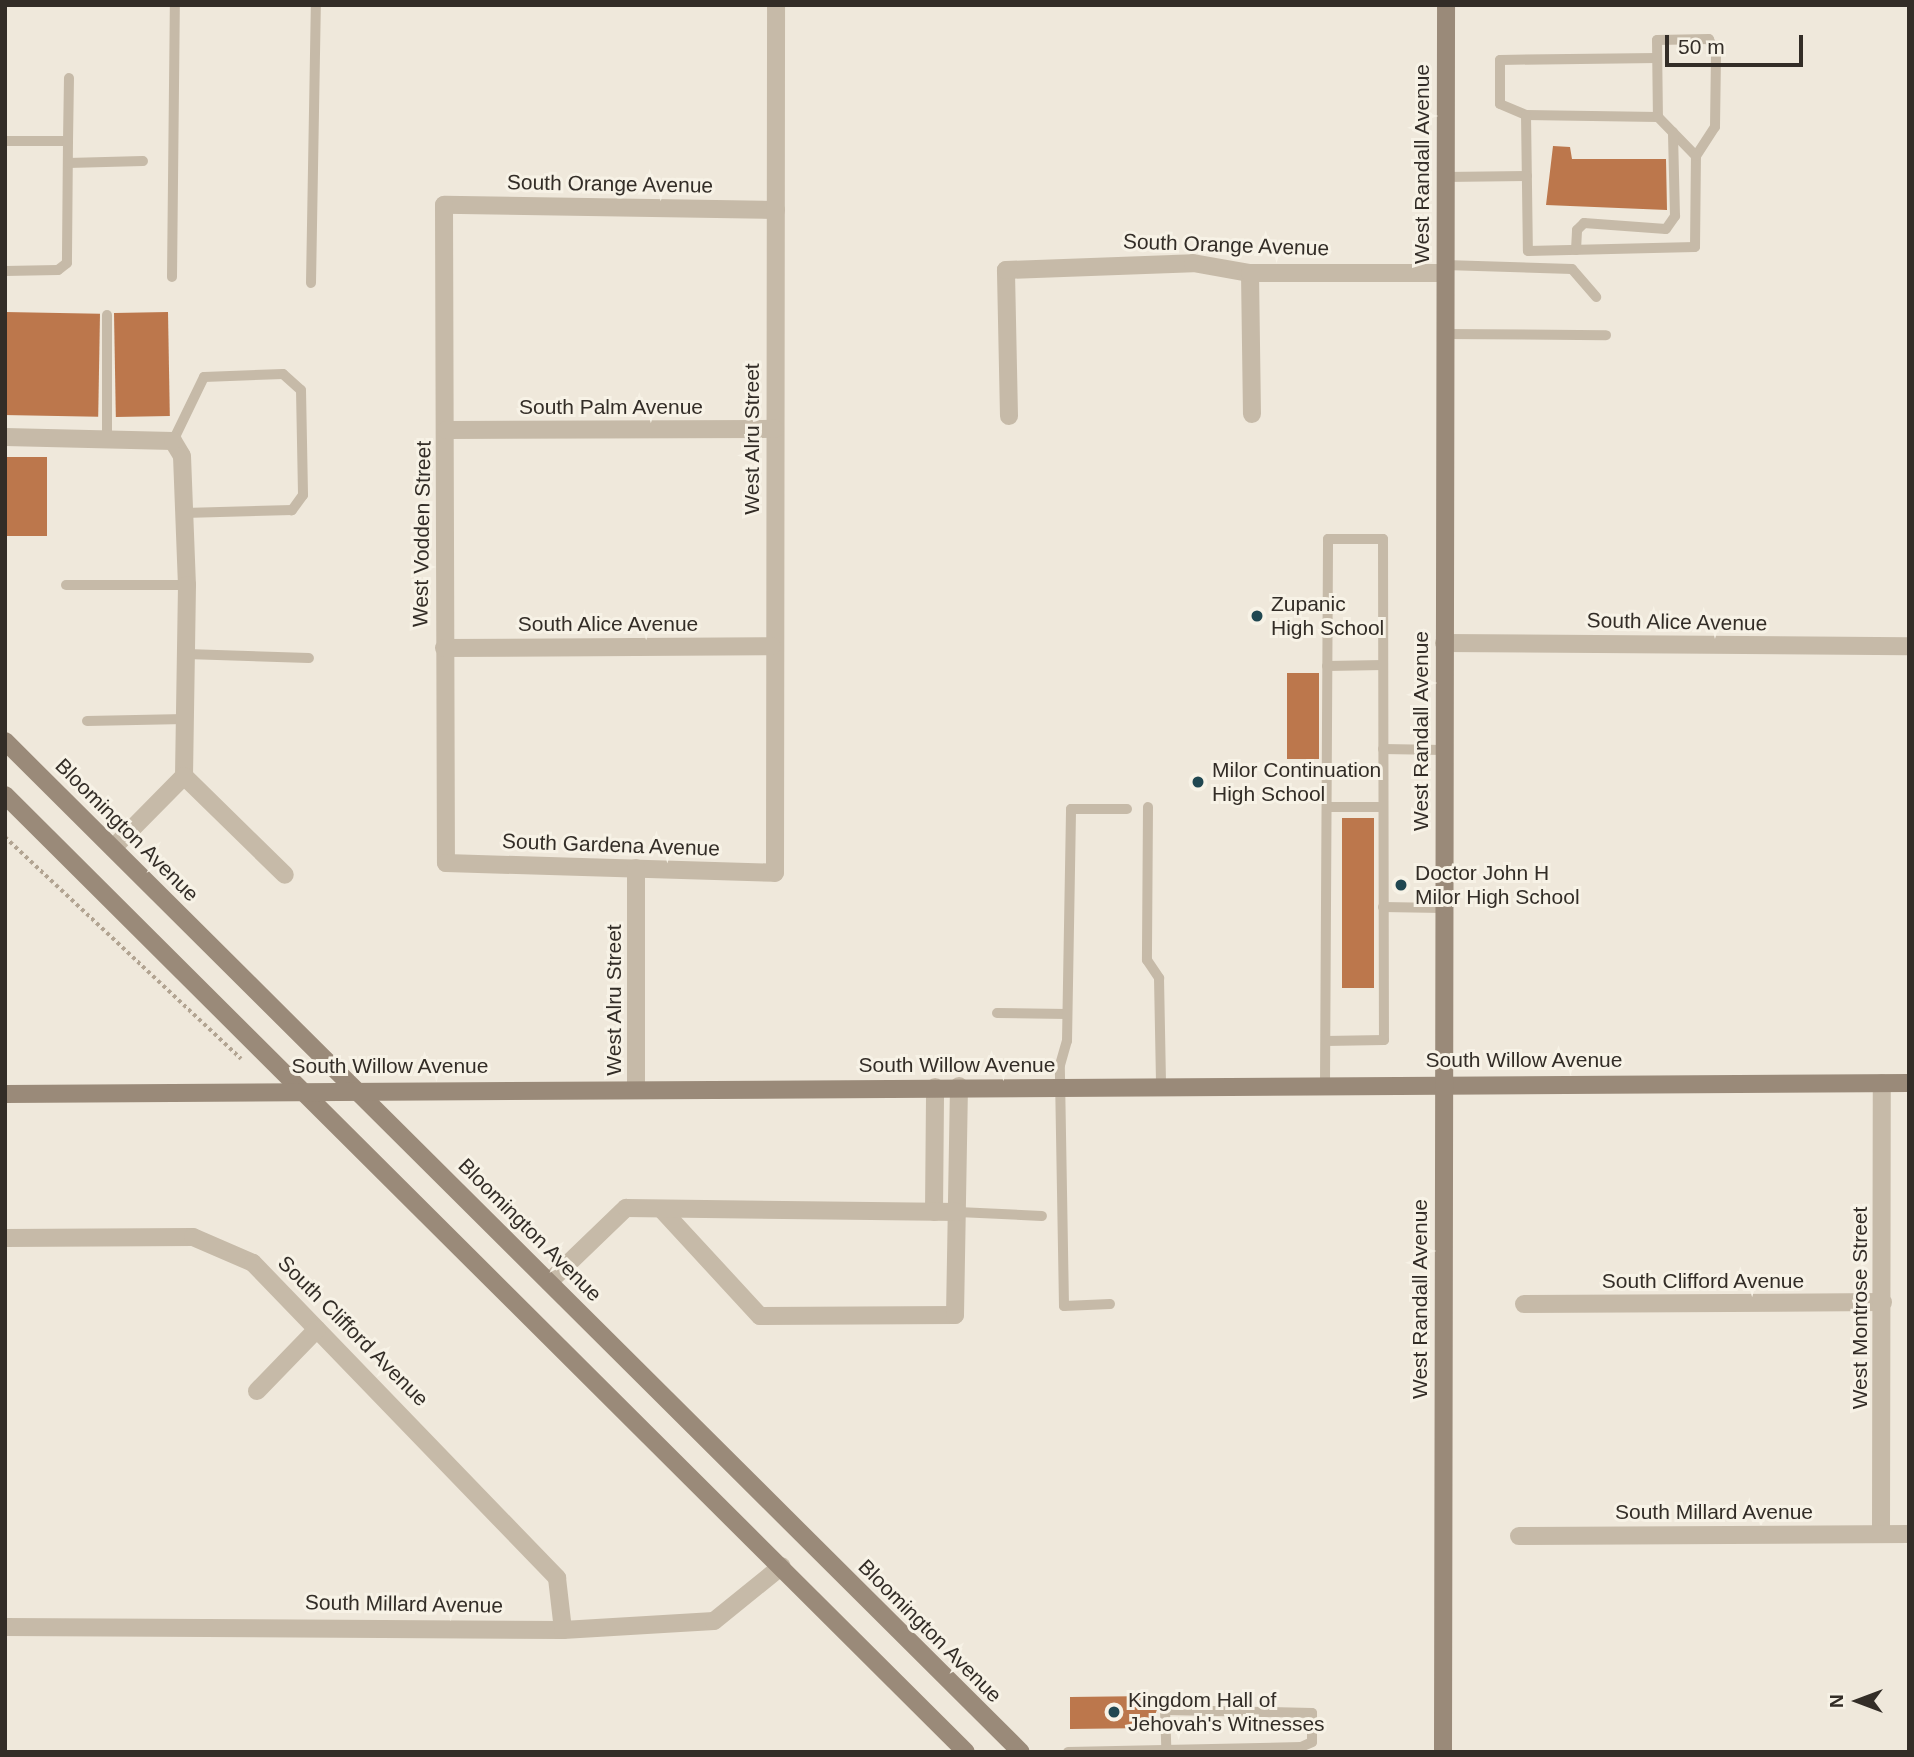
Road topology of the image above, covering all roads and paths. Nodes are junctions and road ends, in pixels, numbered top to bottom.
1 (175, 5) edge
2 (316, 5) edge
3 (776, 5) edge
4 (1446, 5) edge
5 (1657, 58) junction
6 (69, 78) dead end
7 (1526, 115) junction
8 (1658, 117) junction
9 (1673, 132) junction
10 (5, 141) edge
11 (68, 141) junction
12 (1696, 156) junction
13 (143, 162) dead end
14 (68, 163) junction
15 (1527, 176) junction
16 (1445, 177) junction
17 (444, 205) joint
18 (776, 210) junction
19 (1576, 250) junction
20 (1444, 269) junction
21 (5, 271) edge
22 (1250, 273) junction
23 (172, 277) dead end
24 (312, 283) dead end
25 (1596, 297) dead end
26 (107, 315) dead end
27 (1444, 334) junction
28 (1606, 335) dead end
29 (1252, 414) dead end
30 (1009, 416) dead end
31 (775, 429) junction
32 (446, 430) junction
33 (107, 436) junction
34 (5, 437) edge
35 (173, 441) junction
36 (184, 513) junction
37 (66, 585) dead end
38 (187, 585) junction
39 (1444, 643) junction
40 (772, 646) junction
41 (1909, 646) edge
42 (444, 648) junction
43 (186, 654) junction
44 (309, 658) dead end
45 (1383, 665) junction
46 (1327, 666) junction
47 (185, 719) junction
48 (88, 721) dead end
49 (5, 741) edge
50 (1383, 749) junction
51 (1443, 750) junction
52 (184, 776) junction
53 (5, 794) edge
54 (1148, 807) dead end
55 (1327, 807) junction
56 (1383, 807) junction
57 (1128, 809) dead end
58 (5, 837) edge
59 (113, 848) junction
60 (446, 863) joint
61 (636, 868) junction
62 (775, 873) joint
63 (285, 875) dead end
64 (1383, 906) junction
65 (1443, 908) junction
66 (997, 1013) dead end
67 (1067, 1014) junction
68 (1326, 1041) junction
69 (241, 1059) dead end
70 (1443, 1083) junction
71 (1882, 1083) junction
72 (1909, 1083) edge
73 (1325, 1084) junction
74 (959, 1086) junction
75 (1062, 1086) junction
76 (1161, 1086) junction
77 (935, 1087) junction
78 (356, 1088) junction
79 (298, 1089) junction
80 (636, 1090) junction
81 (5, 1094) edge
82 (663, 1210) junction
83 (934, 1212) junction
84 (958, 1212) junction
85 (1042, 1216) dead end
86 (5, 1238) edge
87 (549, 1282) junction
88 (1883, 1302) junction
89 (1110, 1304) dead end
90 (1524, 1304) dead end
91 (317, 1329) junction
92 (257, 1391) dead end
93 (1881, 1534) junction
94 (1909, 1534) edge
95 (1520, 1536) dead end
96 (782, 1566) junction
97 (5, 1627) edge
98 (563, 1630) junction
99 (1166, 1747) junction
100 (966, 1752) edge
101 (1021, 1752) edge
102 (1068, 1752) edge
103 (1443, 1752) edge

1 - 23 lane
2 - 24 lane
3 - 18 street, West Alru Street
4 - 16 street, West Randall Avenue
5 - 7 lane
5 - 8 lane
5 - 12 lane
6 - 11 lane
7 - 8 lane
7 - 15 lane
8 - 9 lane
9 - 12 lane
9 - 19 lane
10 - 11 lane
11 - 14 lane
12 - 19 lane
13 - 14 lane
14 - 21 lane
15 - 16 lane
15 - 19 lane
16 - 20 street, West Randall Avenue
17 - 18 street, South Orange Avenue
17 - 32 street, West Vodden Street
18 - 31 street, West Alru Street
20 - 22 street, South Orange Avenue
20 - 25 lane
20 - 27 street, West Randall Avenue
22 - 29 street
22 - 30 street, South Orange Avenue
26 - 33 lane
27 - 28 lane
27 - 39 street, West Randall Avenue
31 - 32 street, South Palm Avenue
31 - 40 street, West Alru Street
32 - 42 street, West Vodden Street
33 - 34 street
33 - 35 street
35 - 36 street
35 - 36 lane
36 - 38 street
37 - 38 lane
38 - 43 street
39 - 41 street, South Alice Avenue
39 - 51 street, West Randall Avenue
40 - 42 street, South Alice Avenue
40 - 62 street, West Alru Street
42 - 60 street, West Vodden Street
43 - 44 lane
43 - 47 street
45 - 46 lane
45 - 46 lane
45 - 50 lane
46 - 55 lane
47 - 48 lane
47 - 52 street
49 - 59 street, Bloomington Avenue
50 - 51 lane
50 - 56 lane
51 - 65 street, West Randall Avenue
52 - 59 street
52 - 63 street
53 - 79 street
54 - 76 lane
55 - 56 lane
55 - 68 lane
56 - 64 lane
57 - 67 lane
58 - 69 path
59 - 78 street, Bloomington Avenue
60 - 61 street, South Gardena Avenue
61 - 62 street, South Gardena Avenue
61 - 80 street, West Alru Street
64 - 65 lane
64 - 68 lane
65 - 70 street, West Randall Avenue
66 - 67 lane
67 - 75 lane
68 - 73 lane
70 - 71 street, South Willow Avenue
70 - 73 street, South Willow Avenue
70 - 103 street, West Randall Avenue
71 - 72 street, South Willow Avenue
71 - 88 street, West Montrose Street
73 - 76 street, South Willow Avenue
74 - 75 street, South Willow Avenue
74 - 77 street, South Willow Avenue
74 - 84 street
75 - 76 street, South Willow Avenue
75 - 89 lane
77 - 80 street, South Willow Avenue
77 - 83 street
78 - 79 street, South Willow Avenue
78 - 80 street, South Willow Avenue
78 - 87 street, Bloomington Avenue
79 - 81 street, South Willow Avenue
79 - 96 street
82 - 83 street
82 - 84 street
82 - 87 street
83 - 84 street
84 - 85 lane
86 - 91 street, South Clifford Avenue
87 - 101 street, Bloomington Avenue
88 - 90 street, South Clifford Avenue
88 - 93 street, West Montrose Street
91 - 92 street
91 - 98 street, South Clifford Avenue
93 - 94 street, South Millard Avenue
93 - 95 street, South Millard Avenue
96 - 98 street, South Millard Avenue
96 - 100 street
97 - 98 street, South Millard Avenue
99 - 99 lane
99 - 102 lane

